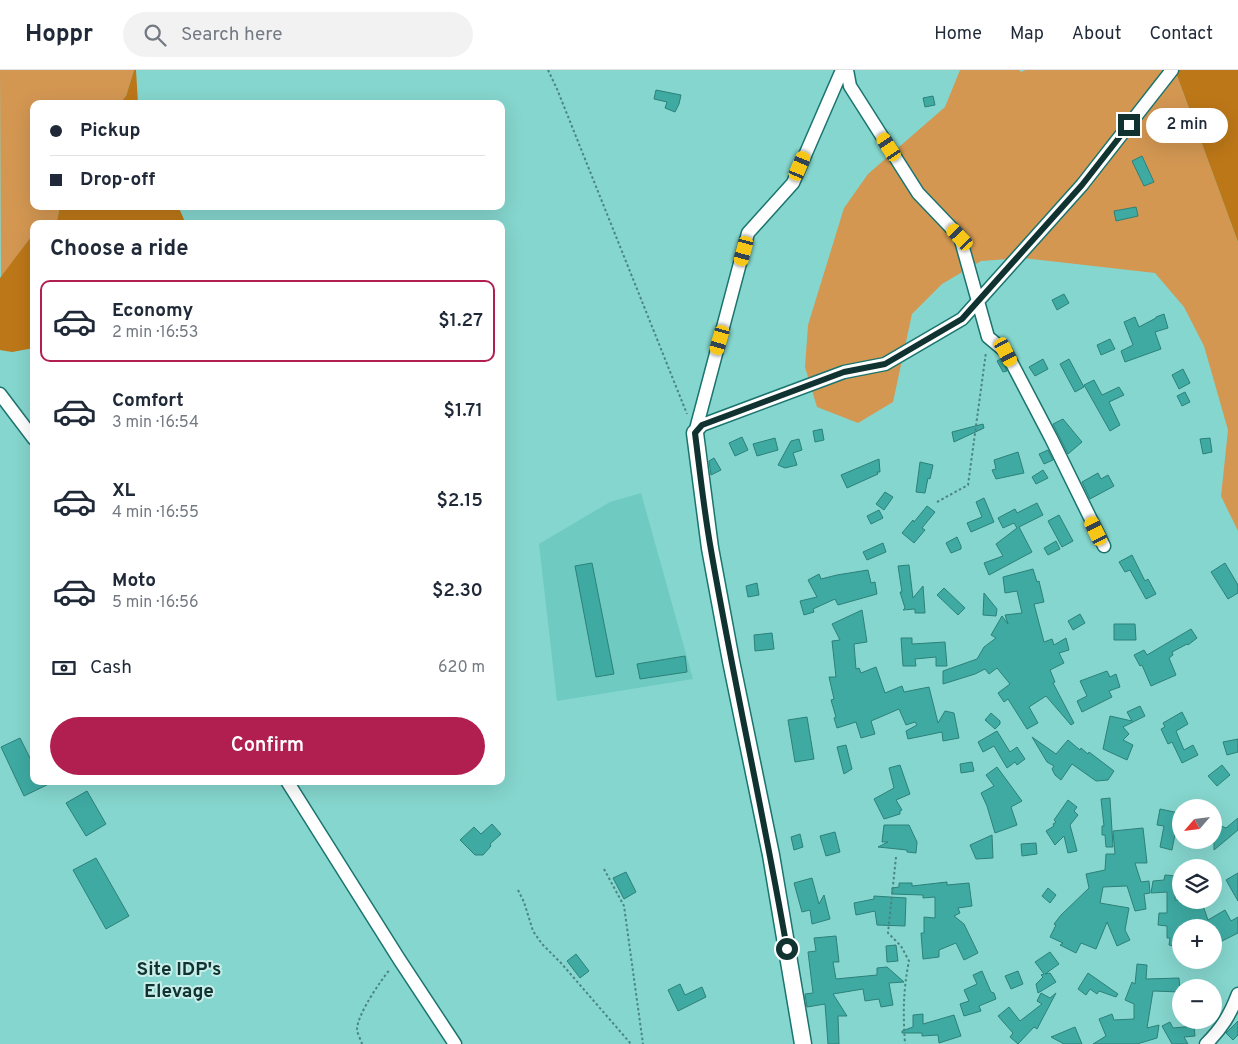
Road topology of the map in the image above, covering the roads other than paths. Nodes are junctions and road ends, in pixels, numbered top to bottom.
1 (842, 70) edge
2 (847, 70) edge
3 (1172, 70) edge
4 (978, 302) junction
5 (0, 394) edge
6 (695, 433) junction
7 (30, 434) edge
8 (1104, 546) dead end
9 (289, 785) edge
10 (1238, 994) edge
11 (455, 1044) edge
12 (803, 1044) edge
13 (1206, 1044) edge

1 - 6 street
2 - 4 street
3 - 4 street
4 - 6 street
4 - 8 street
5 - 7 street
6 - 12 street
9 - 11 street
10 - 13 street

